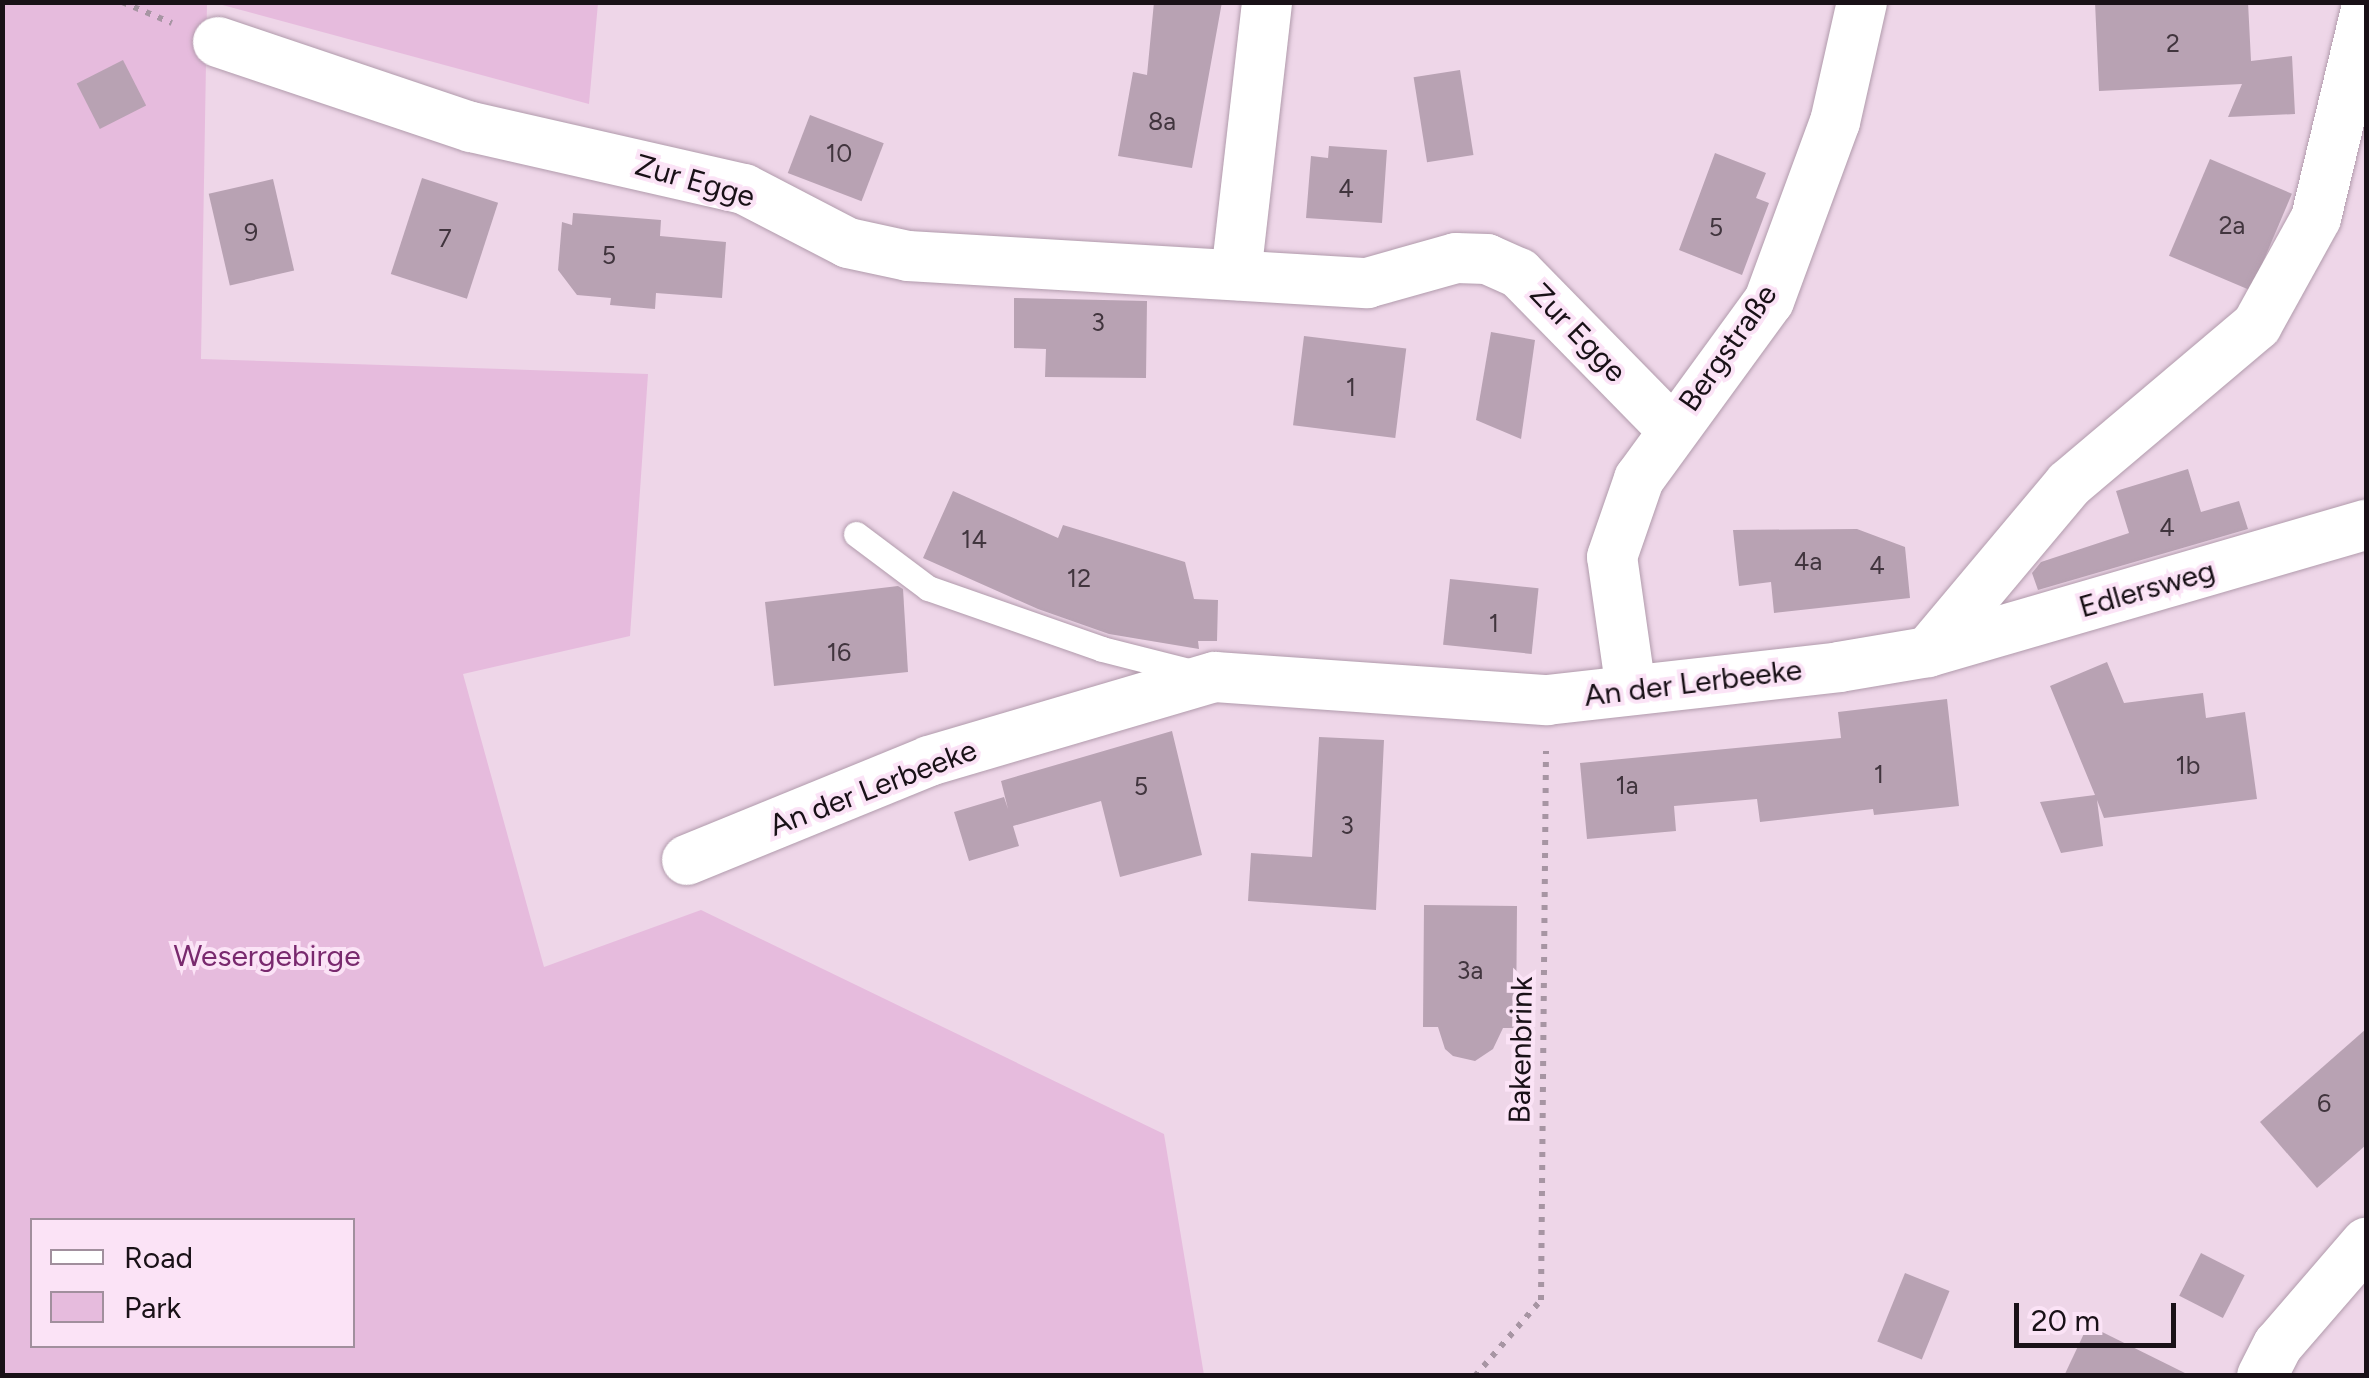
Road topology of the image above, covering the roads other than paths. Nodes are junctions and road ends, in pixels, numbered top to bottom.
1 (1267, 2) edge
2 (1862, 2) edge
3 (2366, 9) edge
4 (218, 42) dead end
5 (1236, 275) junction
6 (1672, 429) junction
7 (2366, 525) edge
8 (856, 534) dead end
9 (1928, 652) junction
10 (1215, 677) junction
11 (1631, 690) junction
12 (687, 860) dead end
13 (2366, 1243) edge
14 (2262, 1376) edge

1 - 5 street
2 - 6 street, Bergstraße
3 - 9 street
4 - 5 street, Zur Egge
5 - 6 street, Zur Egge
6 - 11 street, Bergstraße
7 - 9 street, Edlersweg
8 - 10 lane
9 - 11 street, An der Lerbeeke
10 - 11 street, An der Lerbeeke
10 - 12 street, An der Lerbeeke
13 - 14 street

